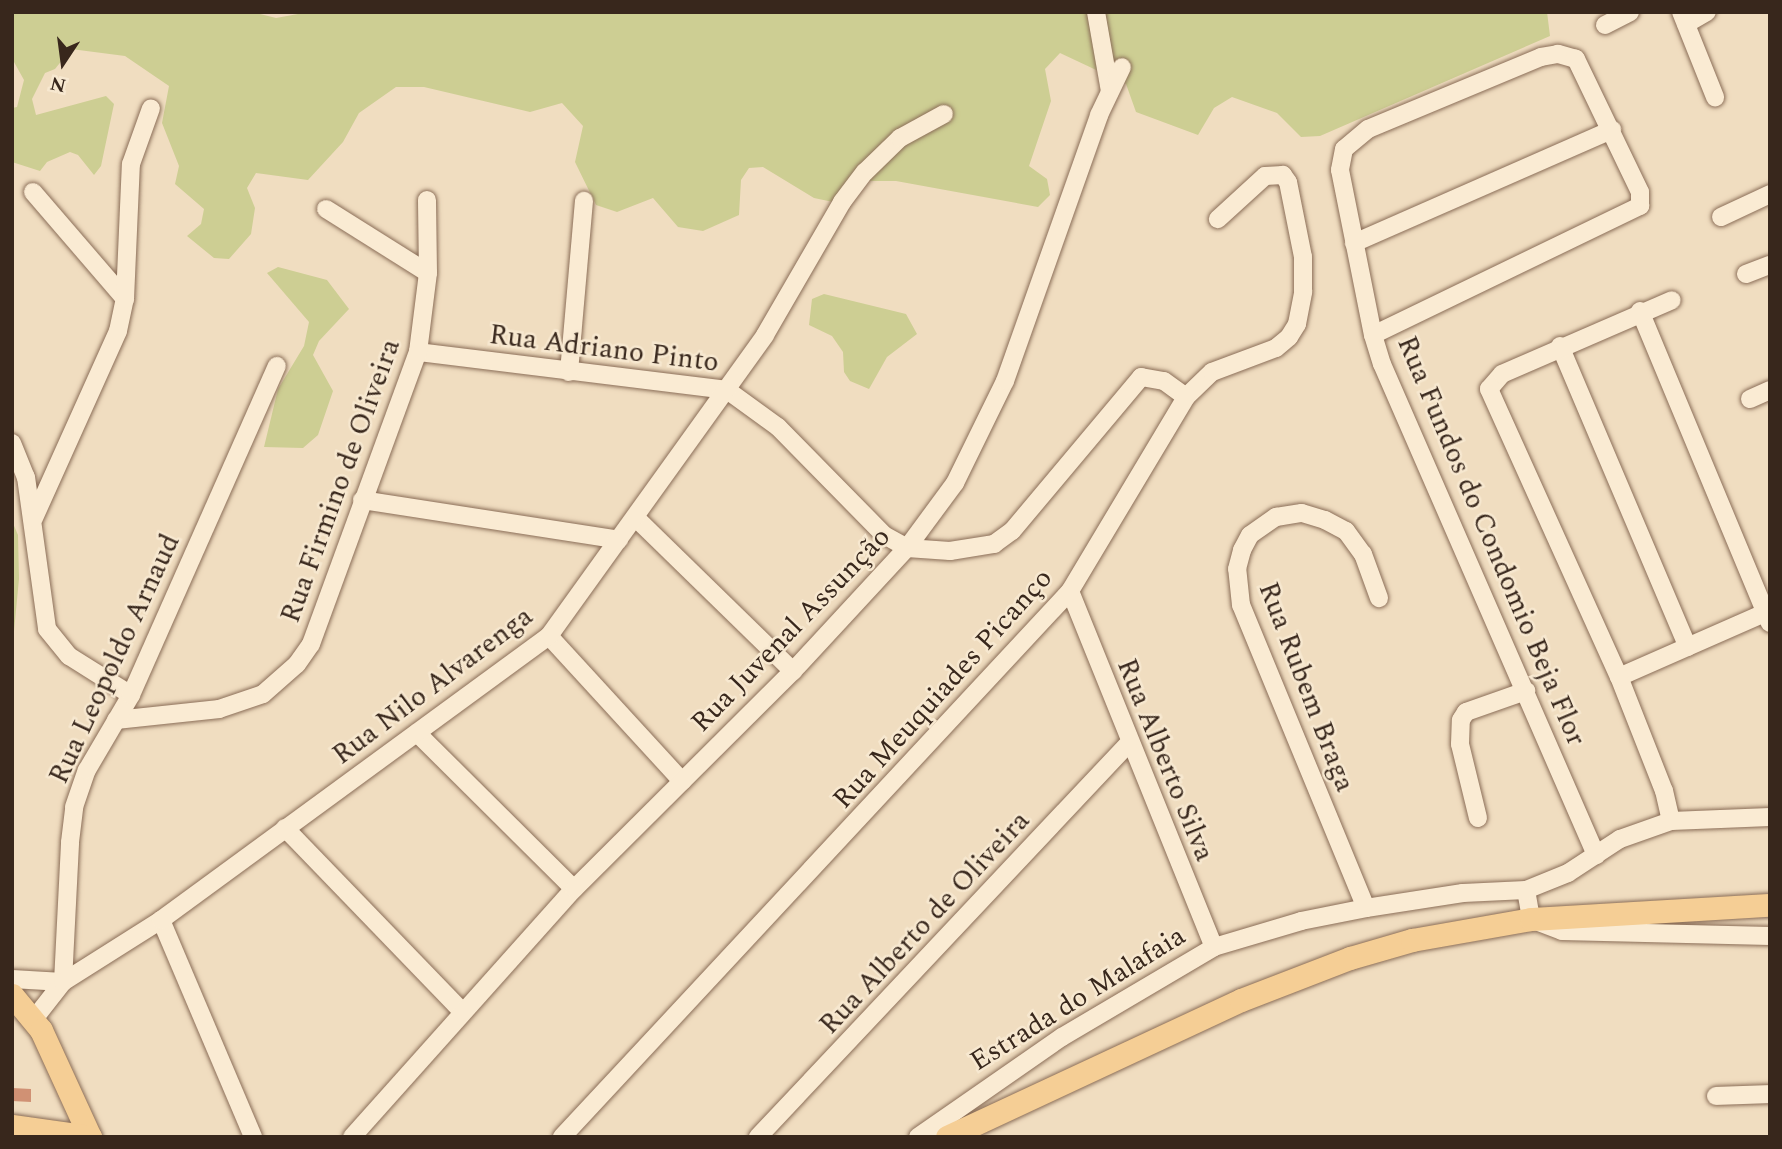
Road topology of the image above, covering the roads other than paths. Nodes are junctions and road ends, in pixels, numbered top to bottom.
1 (1096, 12) edge
2 (1630, 12) edge
3 (1707, 12) edge
4 (1683, 18) edge
5 (1605, 24) dead end
6 (1122, 67) dead end
7 (1110, 91) junction
8 (1715, 97) dead end
9 (151, 108) dead end
10 (944, 114) dead end
11 (1612, 130) junction
12 (33, 192) dead end
13 (1770, 194) edge
14 (427, 200) dead end
15 (584, 201) dead end
16 (326, 209) dead end
17 (1721, 217) dead end
18 (1218, 219) dead end
19 (1354, 243) junction
20 (1770, 265) edge
21 (428, 273) junction
22 (1746, 274) dead end
23 (125, 299) junction
24 (1672, 300) dead end
25 (1640, 312) junction
26 (1373, 335) junction
27 (1560, 346) junction
28 (418, 352) junction
29 (277, 366) dead end
30 (569, 372) junction
31 (727, 390) junction
32 (1770, 390) edge
33 (1186, 397) junction
34 (1751, 399) dead end
35 (12, 443) edge
36 (362, 500) junction
37 (34, 518) junction
38 (636, 519) junction
39 (619, 541) junction
40 (907, 548) junction
41 (1070, 591) junction
42 (1379, 597) dead end
43 (1768, 618) edge
44 (549, 636) junction
45 (1688, 647) junction
46 (793, 671) junction
47 (1619, 677) junction
48 (1526, 691) junction
49 (131, 695) junction
50 (116, 720) junction
51 (417, 733) junction
52 (1128, 744) junction
53 (682, 781) junction
54 (1770, 817) edge
55 (1478, 818) dead end
56 (1671, 821) junction
57 (285, 828) junction
58 (1596, 855) junction
59 (573, 888) junction
60 (1525, 890) junction
61 (1770, 905) edge
62 (1366, 908) junction
63 (1531, 919) junction
64 (161, 920) junction
65 (1770, 936) edge
66 (1214, 947) junction
67 (12, 979) edge
68 (63, 982) junction
69 (12, 995) edge
70 (461, 1010) junction
71 (34, 1019) junction
72 (1770, 1094) edge
73 (1716, 1096) dead end
74 (988, 1119) junction
75 (12, 1126) edge
76 (90, 1137) edge
77 (253, 1137) edge
78 (352, 1137) edge
79 (562, 1137) edge
80 (758, 1137) edge
81 (918, 1137) edge
82 (947, 1137) edge
83 (971, 1137) edge

1 - 7 street
2 - 5 street
3 - 4 street
4 - 8 street
6 - 7 street, Rua Juvenal Assunção
7 - 40 street, Rua Juvenal Assunção
9 - 23 street
10 - 31 street, Rua Nilo Alvarenga
11 - 19 street
11 - 19 street, Rua Fundos do Condomio Beja Flor
11 - 26 street
12 - 23 street
13 - 17 street
14 - 21 street, Rua Firmino de Oliveira
15 - 30 street
16 - 21 street
18 - 33 street, Rua Meuquiades Picanço
19 - 26 street, Rua Fundos do Condomio Beja Flor
20 - 22 street
21 - 28 street, Rua Firmino de Oliveira
23 - 37 street
24 - 25 street
25 - 27 street
25 - 43 street
26 - 48 street, Rua Fundos do Condomio Beja Flor
27 - 45 street
27 - 47 street
28 - 30 street, Rua Adriano Pinto
28 - 36 street, Rua Firmino de Oliveira
29 - 49 street, Rua Leopoldo Arnaud
30 - 31 street, Rua Adriano Pinto
31 - 38 street, Rua Nilo Alvarenga
31 - 40 street, Rua Adriano Pinto
32 - 34 street
33 - 40 street
33 - 41 street, Rua Meuquiades Picanço
35 - 37 street
36 - 39 street
36 - 50 street, Rua Firmino de Oliveira
37 - 49 street
38 - 39 street, Rua Nilo Alvarenga
38 - 46 street
39 - 44 street, Rua Nilo Alvarenga
40 - 46 street, Rua Juvenal Assunção
41 - 52 street, Rua Alberto Silva
41 - 79 street, Rua Meuquiades Picanço
42 - 62 street, Rua Rubem Braga
43 - 45 street
44 - 51 street, Rua Nilo Alvarenga
44 - 53 street
45 - 47 street
46 - 53 street, Rua Juvenal Assunção
47 - 56 street
48 - 55 street
48 - 58 street, Rua Fundos do Condomio Beja Flor
49 - 50 street, Rua Leopoldo Arnaud
50 - 68 street, Rua Leopoldo Arnaud
51 - 57 street, Rua Nilo Alvarenga
51 - 59 street
52 - 66 street, Rua Alberto Silva
52 - 80 street, Rua Alberto de Oliveira
53 - 59 street, Rua Juvenal Assunção
54 - 56 street, Estrada do Malafaia
56 - 58 street, Estrada do Malafaia
57 - 64 street, Rua Nilo Alvarenga
57 - 70 street
58 - 60 street, Estrada do Malafaia
59 - 70 street, Rua Juvenal Assunção
60 - 62 street, Estrada do Malafaia
60 - 63 street
61 - 63 main road
62 - 66 street, Estrada do Malafaia
63 - 65 street
63 - 74 main road
64 - 68 street, Rua Nilo Alvarenga
64 - 77 street
66 - 81 street, Estrada do Malafaia
67 - 68 street
68 - 71 street, Rua Nilo Alvarenga
69 - 71 main road
70 - 78 street, Rua Juvenal Assunção
71 - 76 main road
72 - 73 street
74 - 82 main road
74 - 83 main road
75 - 76 main road

